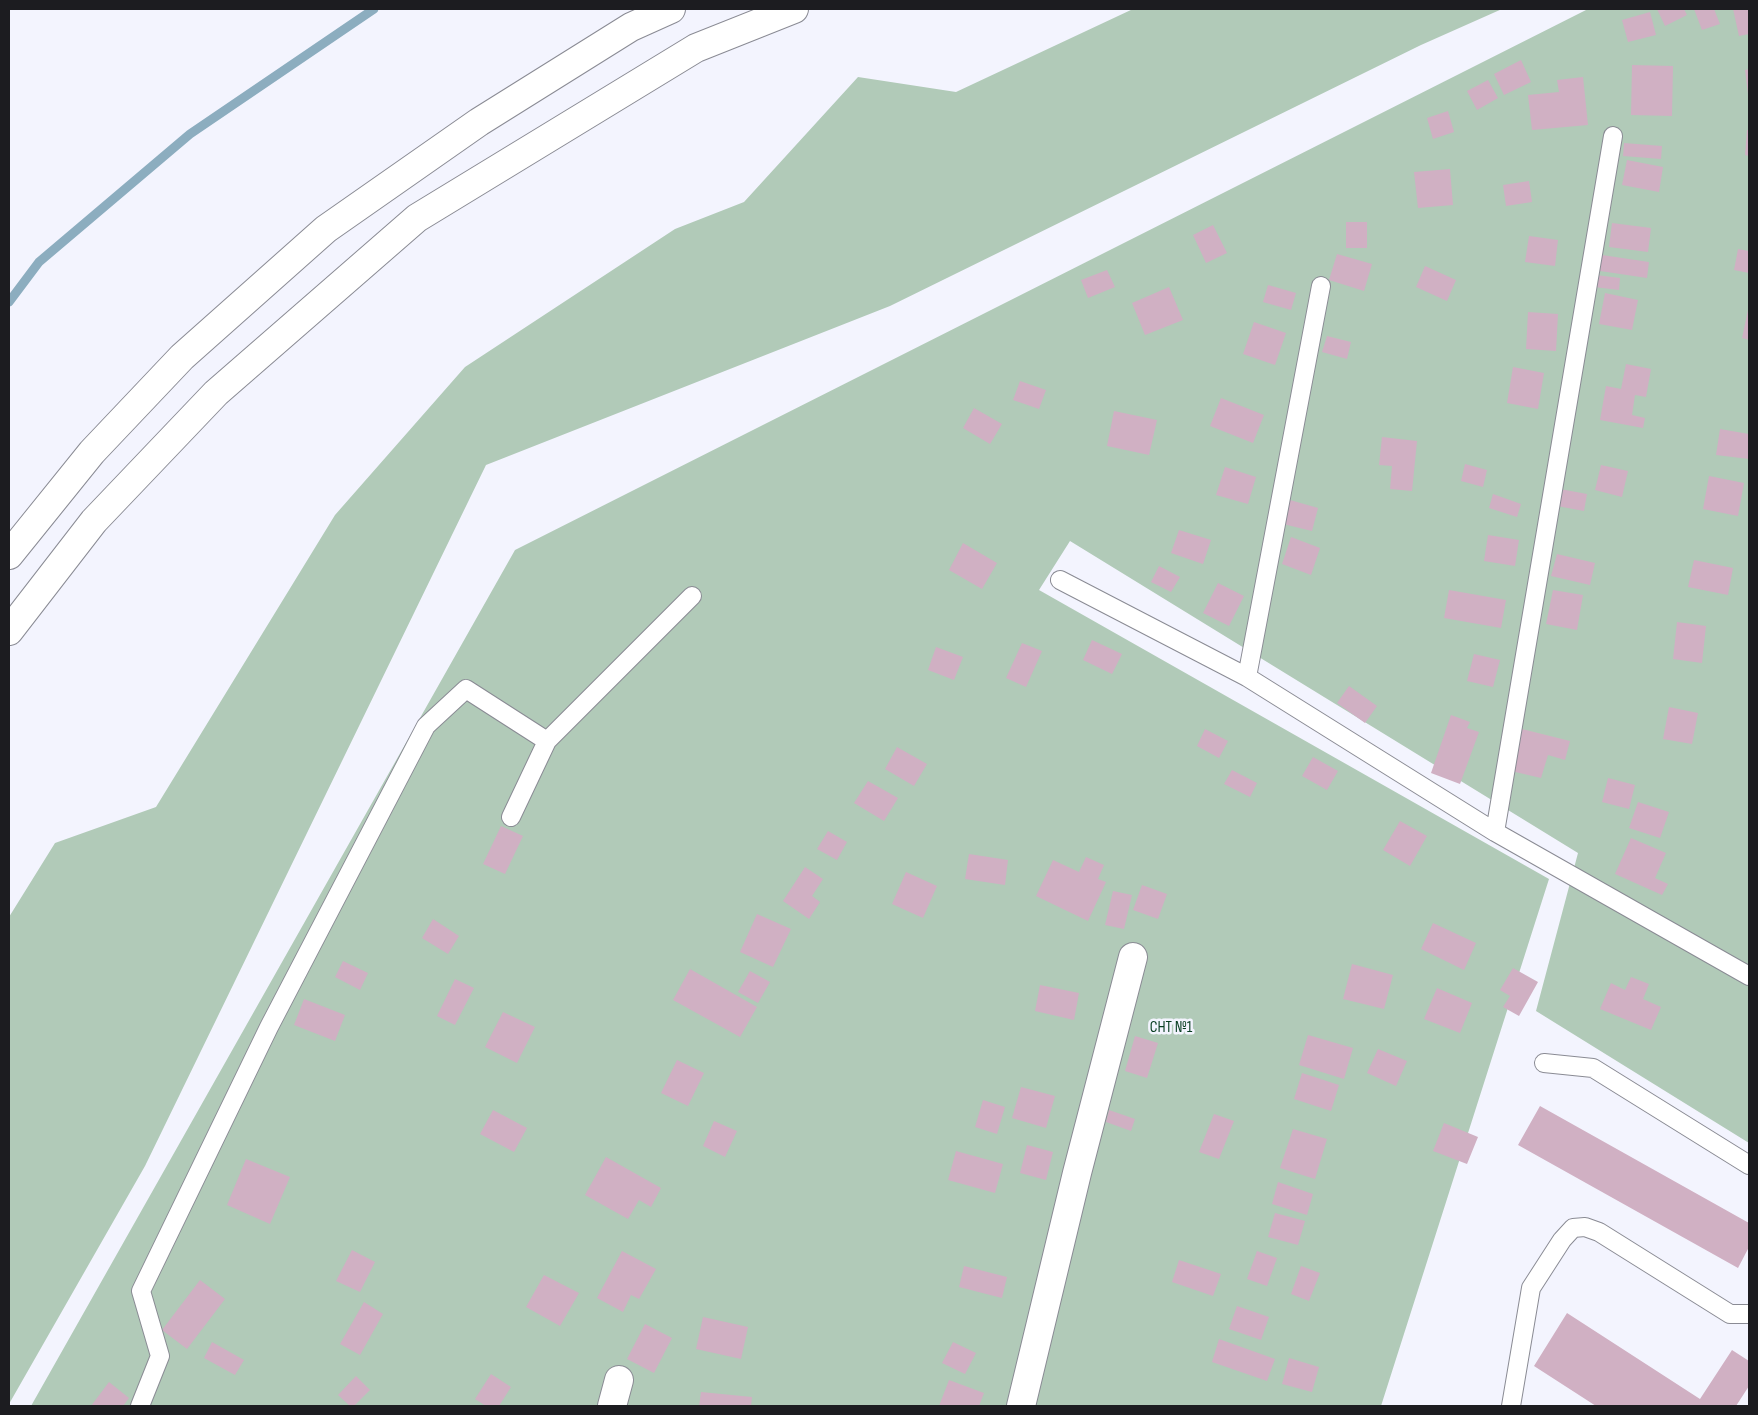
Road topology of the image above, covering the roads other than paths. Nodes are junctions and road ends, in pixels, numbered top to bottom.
1 (671, 9) edge
2 (794, 9) edge
3 (1613, 136) dead end
4 (1321, 286) dead end
5 (9, 555) edge
6 (1060, 580) dead end
7 (692, 596) dead end
8 (9, 632) edge
9 (1247, 677) junction
10 (548, 741) junction
11 (511, 817) dead end
12 (1495, 832) junction
13 (1133, 957) dead end
14 (1749, 976) edge
15 (1544, 1063) dead end
16 (1749, 1165) edge
17 (1749, 1314) edge
18 (619, 1380) dead end
19 (140, 1406) edge
20 (612, 1406) edge
21 (1021, 1406) edge
22 (1511, 1406) edge

1 - 5 main road
2 - 8 main road
3 - 12 lane
4 - 9 lane
6 - 9 lane
7 - 10 lane
9 - 12 lane
10 - 11 lane
10 - 19 lane
12 - 14 lane
13 - 21 main road
15 - 16 lane
17 - 22 lane
18 - 20 main road

